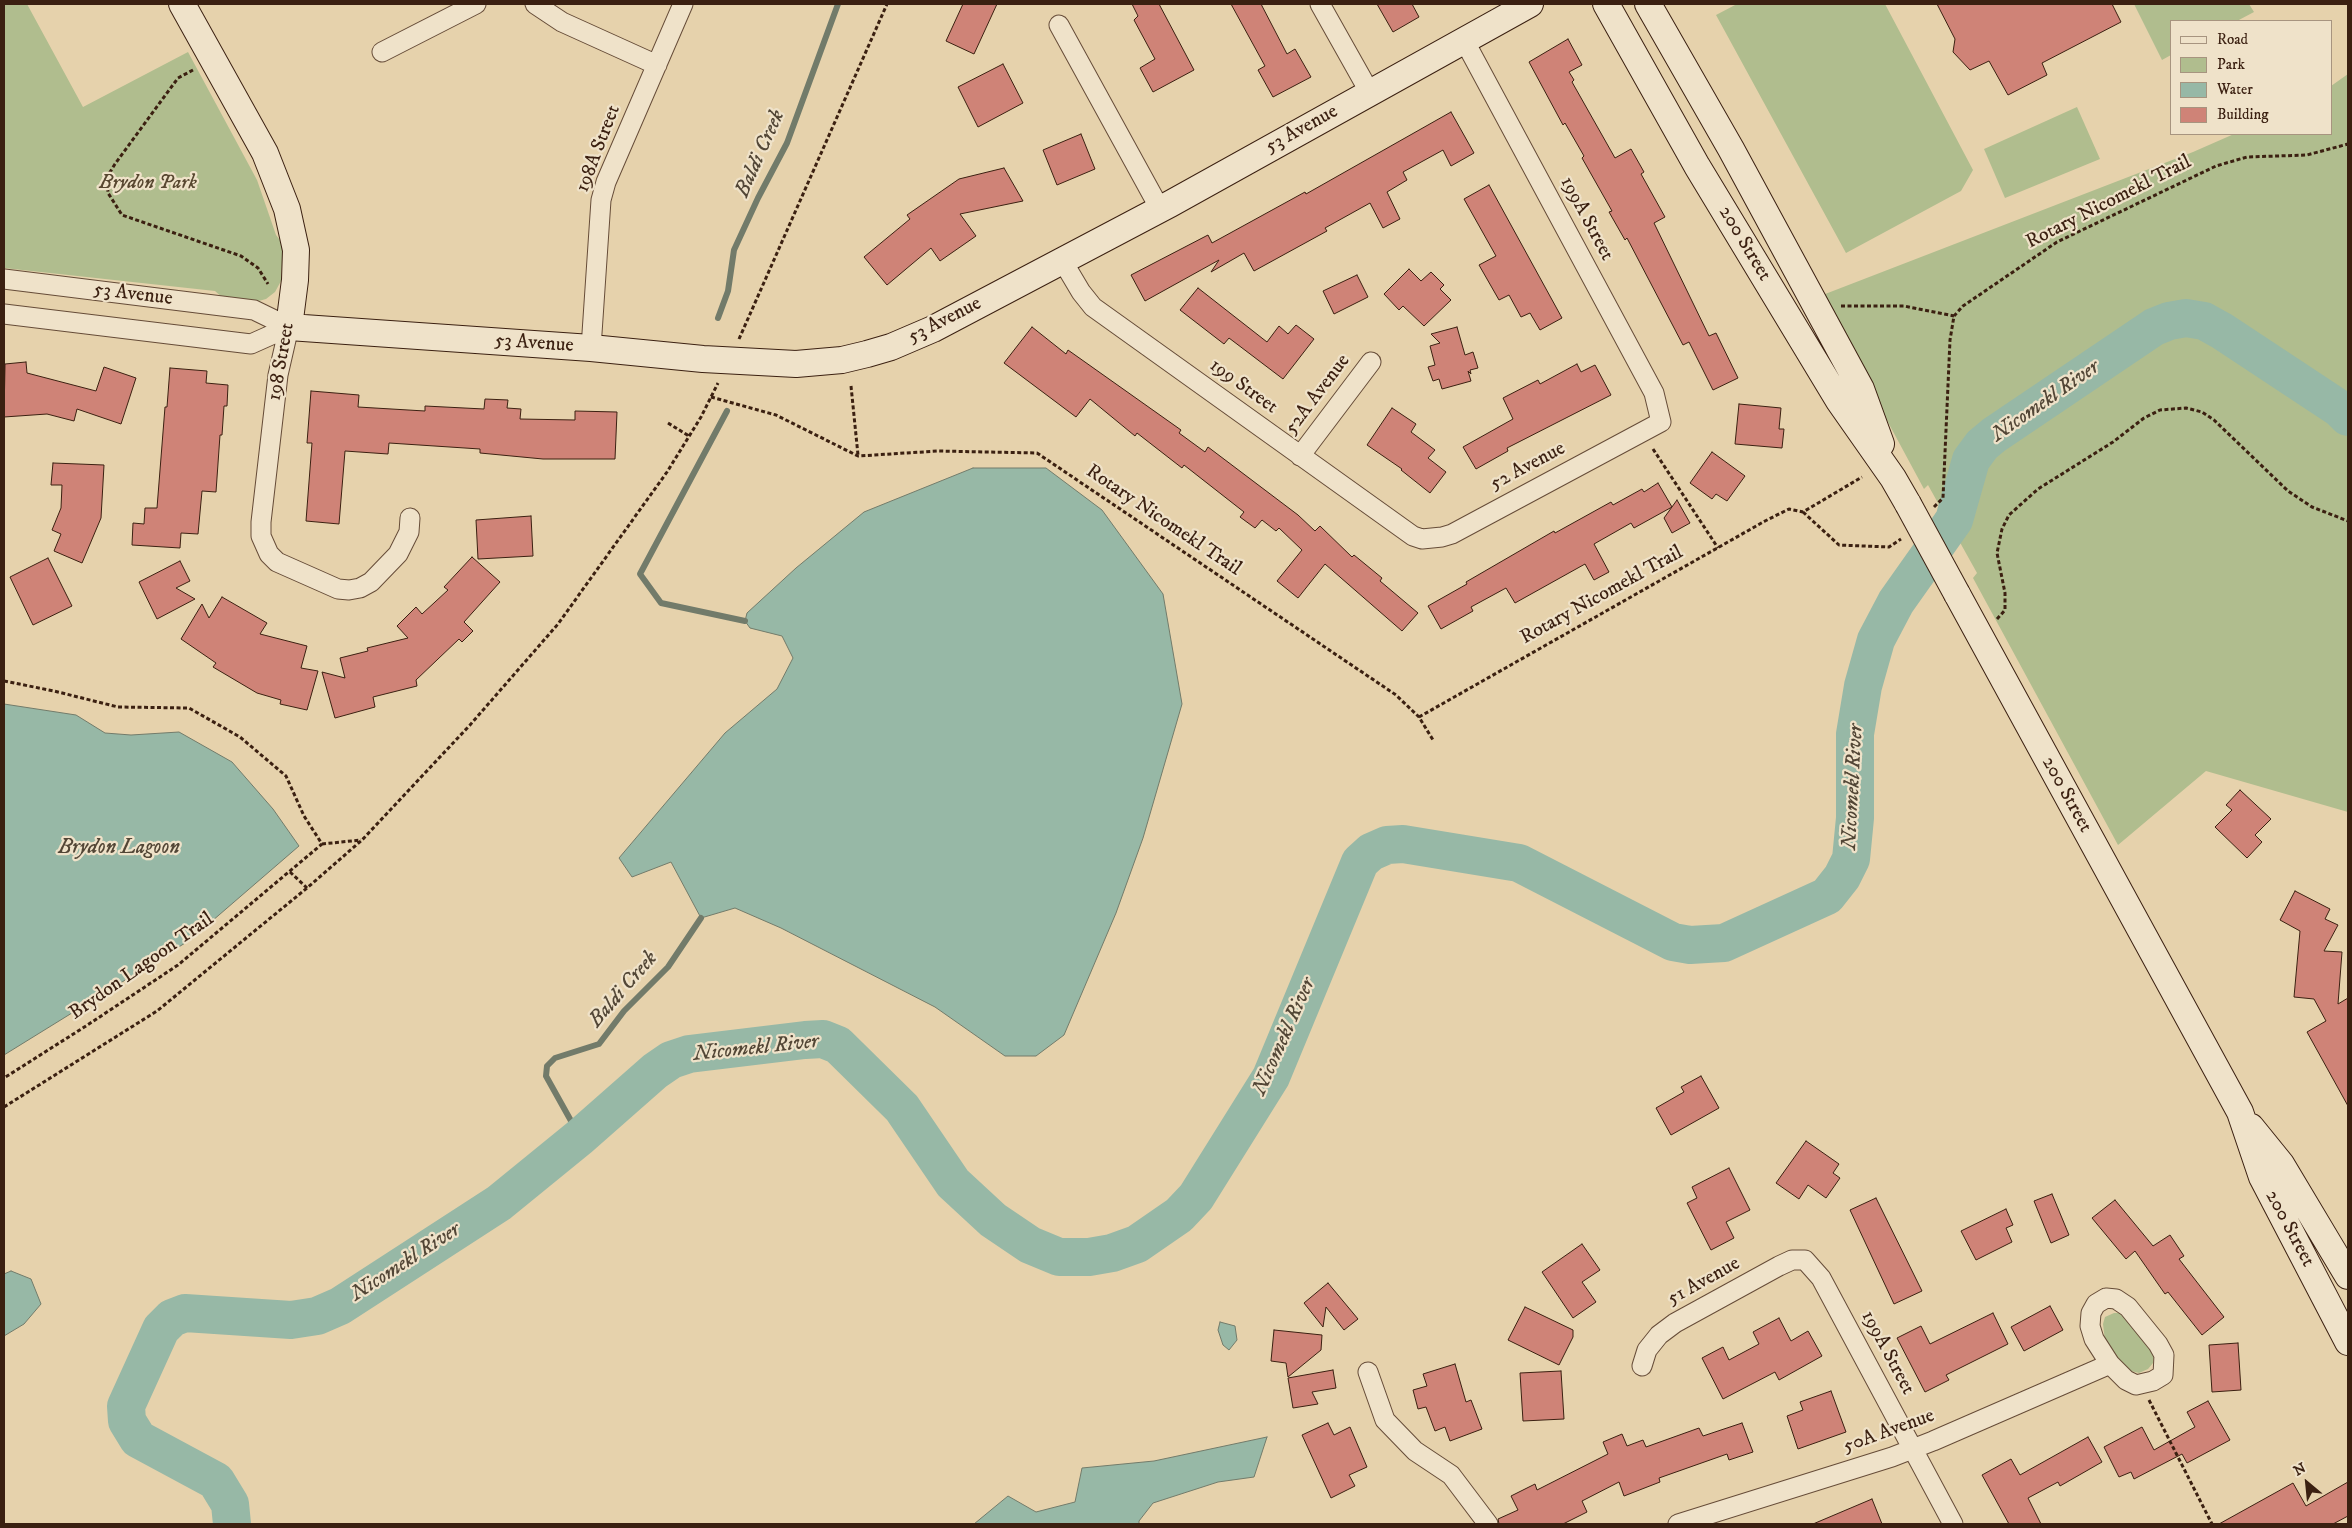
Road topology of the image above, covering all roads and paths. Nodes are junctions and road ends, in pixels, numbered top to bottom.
1 (182, 4) edge
2 (476, 4) edge
3 (534, 4) edge
4 (683, 4) edge
5 (887, 4) edge
6 (1320, 4) edge
7 (1530, 4) edge
8 (1606, 4) edge
9 (1648, 4) edge
10 (1059, 25) dead end
11 (1464, 40) junction
12 (382, 52) dead end
13 (213, 60) junction
14 (657, 65) junction
15 (1370, 93) junction
16 (2348, 144) edge
17 (1160, 209) junction
18 (1062, 260) junction
19 (4, 279) edge
20 (268, 284) dead end
21 (1836, 306) dead end
22 (4, 314) edge
23 (1954, 316) junction
24 (289, 327) junction
25 (741, 335) dead end
26 (591, 348) junction
27 (1371, 362) dead end
28 (716, 386) dead end
29 (851, 386) dead end
30 (711, 397) junction
31 (1661, 422) joint
32 (668, 423) dead end
33 (689, 436) junction
34 (1653, 449) dead end
35 (858, 456) junction
36 (1300, 456) junction
37 (1862, 477) dead end
38 (1894, 478) junction
39 (1919, 508) junction
40 (1803, 512) junction
41 (410, 518) dead end
42 (2348, 521) edge
43 (1413, 536) joint
44 (1903, 538) dead end
45 (1718, 548) junction
46 (2000, 617) dead end
47 (4, 682) edge
48 (1419, 717) junction
49 (1433, 740) dead end
50 (362, 840) junction
51 (322, 844) junction
52 (290, 872) junction
53 (307, 888) junction
54 (4, 1078) edge
55 (4, 1107) edge
56 (2240, 1112) junction
57 (1805, 1260) joint
58 (2348, 1276) edge
59 (2330, 1307) junction
60 (2348, 1325) edge
61 (2348, 1342) edge
62 (2110, 1364) junction
63 (1642, 1366) dead end
64 (1368, 1372) dead end
65 (2150, 1382) junction
66 (1912, 1449) junction
67 (1488, 1524) edge
68 (1678, 1524) edge
69 (1952, 1524) edge
70 (2212, 1524) edge

1 - 13 main road, 198 Street
2 - 12 street
3 - 14 street
4 - 14 street, 198A Street
5 - 25 path
6 - 15 street
7 - 11 main road, 53 Avenue
8 - 38 main road, 200 Street
9 - 38 main road, 200 Street
10 - 17 street
11 - 15 main road, 53 Avenue
11 - 31 street, 199A Street
13 - 20 path
13 - 24 main road, 198 Street
14 - 26 street, 198A Street
15 - 17 main road, 53 Avenue
16 - 23 path, Rotary Nicomekl Trail
17 - 18 main road, 53 Avenue
18 - 26 main road, 53 Avenue
18 - 36 street, 199 Street
19 - 24 street, 53 Avenue
21 - 23 path
22 - 24 street, 53 Avenue
23 - 39 path
24 - 26 main road, 53 Avenue
24 - 41 street, 198 Street
27 - 36 street, 52A Avenue
28 - 30 path
29 - 35 path
30 - 33 path
30 - 35 path
31 - 43 street, 52 Avenue
32 - 33 path
33 - 50 path
34 - 45 path
35 - 48 path, Rotary Nicomekl Trail
36 - 43 street, 199 Street
37 - 40 path, Rotary Nicomekl Trail
38 - 39 main road, 200 Street
39 - 56 main road, 200 Street, bridge
40 - 44 path
40 - 45 path, Rotary Nicomekl Trail
42 - 46 path
45 - 48 path, Rotary Nicomekl Trail
47 - 51 path
48 - 49 path, Rotary Nicomekl Trail
50 - 51 path
50 - 53 path
51 - 52 path, Brydon Lagoon Trail
52 - 53 path
52 - 54 path, Brydon Lagoon Trail
53 - 55 path
56 - 58 main road, 200 Street
56 - 59 main road, 200 Street
57 - 63 street, 51 Avenue
57 - 66 street, 199A Street
59 - 60 main road
59 - 61 main road, 200 Street
62 - 65 street
62 - 65 street
62 - 66 street, 50A Avenue
64 - 67 street
65 - 70 path
66 - 68 street, 50A Avenue
66 - 69 street, 199A Street

